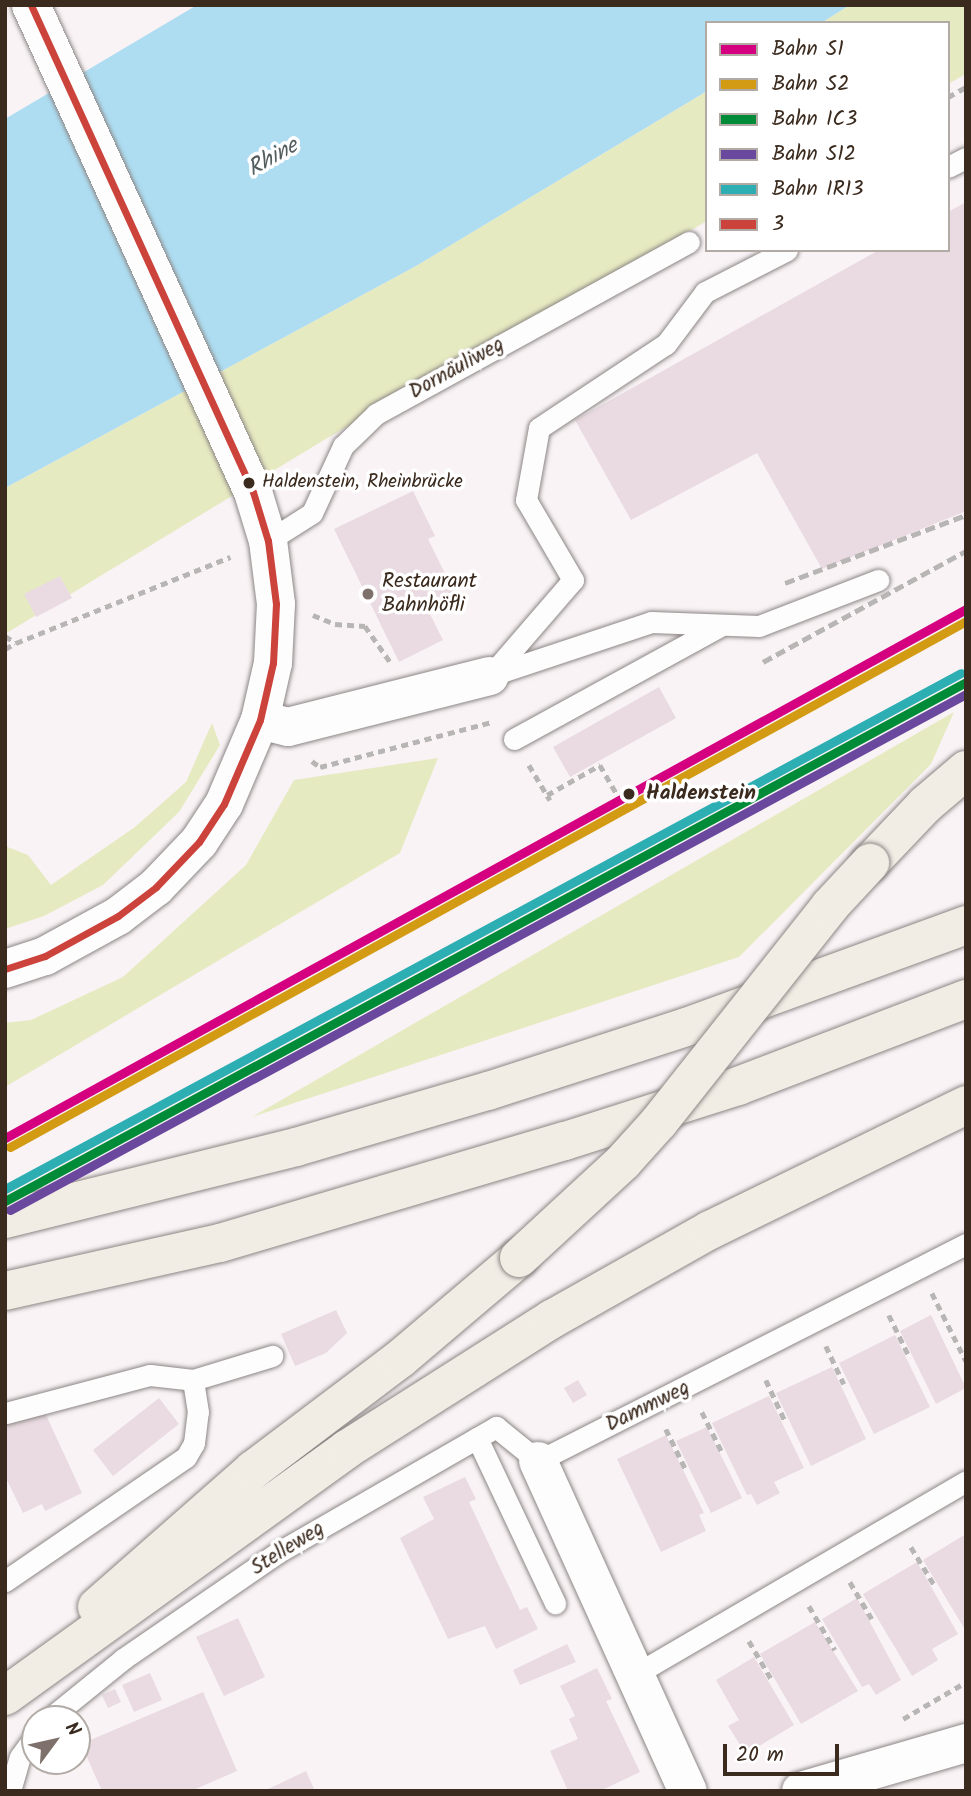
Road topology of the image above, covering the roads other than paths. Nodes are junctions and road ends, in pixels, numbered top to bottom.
1 (31, 5) edge
2 (966, 158) edge
3 (950, 166) edge
4 (690, 242) dead end
5 (783, 252) edge
6 (268, 541) junction
7 (878, 580) dead end
8 (722, 625) junction
9 (490, 676) junction
10 (260, 720) junction
11 (514, 740) road end
12 (966, 770) edge
13 (966, 925) edge
14 (5, 969) edge
15 (966, 999) edge
16 (966, 1105) edge
17 (5, 1219) edge
18 (966, 1244) edge
19 (5, 1291) edge
20 (272, 1356) dead end
21 (193, 1380) junction
22 (6, 1413) edge
23 (477, 1438) junction
24 (538, 1461) junction
25 (966, 1481) edge
26 (5, 1581) edge
27 (555, 1603) dead end
28 (636, 1674) junction
29 (5, 1694) edge
30 (66, 1705) edge
31 (966, 1743) edge
32 (21, 1755) edge
33 (10, 1791) edge
34 (688, 1791) edge
35 (801, 1791) edge

1 - 6 street
2 - 3 lane
4 - 6 lane, Dornäuliweg
5 - 9 lane
6 - 10 street
7 - 8 lane
8 - 9 lane
8 - 11 lane
9 - 10 street
10 - 14 street
12 - 29 highway, bridge
13 - 17 highway
15 - 19 highway
16 - 29 highway
18 - 24 lane, Dammweg
20 - 21 lane
21 - 22 lane
21 - 26 lane
23 - 24 lane, Stelleweg
23 - 27 lane
23 - 30 lane, Stelleweg
24 - 28 street
25 - 28 lane
28 - 34 street
31 - 35 street
32 - 33 lane

